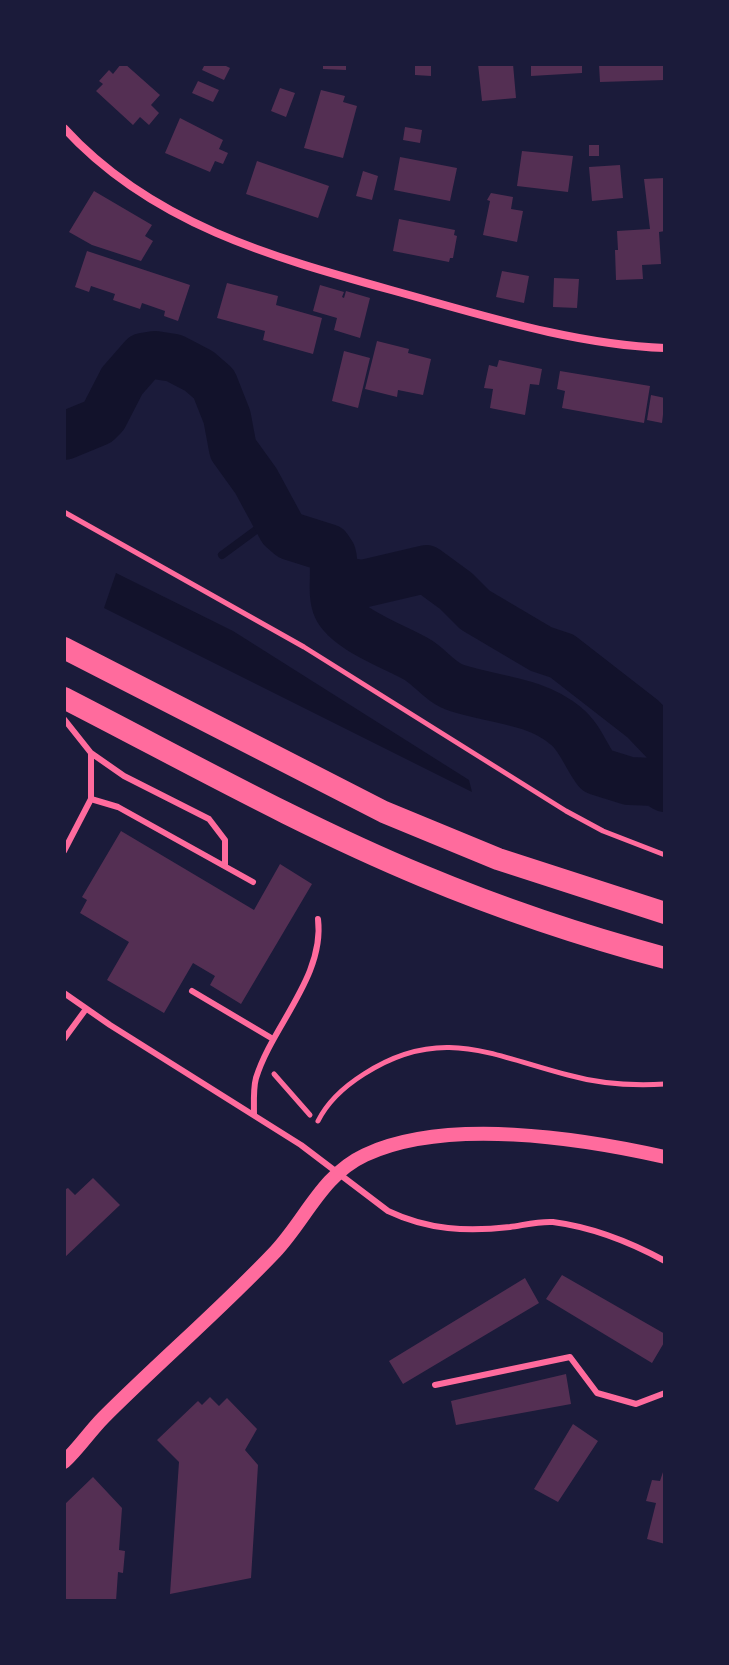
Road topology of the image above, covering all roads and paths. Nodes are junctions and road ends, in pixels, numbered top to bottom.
1 (64, 128) edge
2 (665, 348) edge
3 (64, 512) edge
4 (64, 648) edge
5 (64, 698) edge
6 (64, 719) edge
7 (91, 753) junction
8 (91, 799) junction
9 (64, 851) edge
10 (665, 855) edge
11 (225, 866) junction
12 (253, 882) dead end
13 (665, 913) edge
14 (318, 919) dead end
15 (665, 958) edge
16 (192, 991) dead end
17 (64, 993) edge
18 (86, 1009) junction
19 (64, 1039) edge
20 (273, 1039) junction
21 (263, 1062) junction
22 (665, 1084) edge
23 (254, 1115) junction
24 (310, 1115) dead end
25 (318, 1121) dead end
26 (665, 1157) edge
27 (336, 1172) junction
28 (665, 1261) edge
29 (435, 1385) dead end
30 (665, 1393) edge
31 (64, 1462) edge

1 - 2 street
3 - 10 path
4 - 13 highway
5 - 15 highway
6 - 7 lane
7 - 8 lane
7 - 11 lane
8 - 9 lane
8 - 11 lane
11 - 12 lane
14 - 20 lane
16 - 20 lane
17 - 18 lane
18 - 19 lane
18 - 23 lane
20 - 21 lane
21 - 23 lane
21 - 24 path
22 - 25 path
23 - 27 lane
26 - 27 street
27 - 28 lane
27 - 31 street
29 - 30 lane

